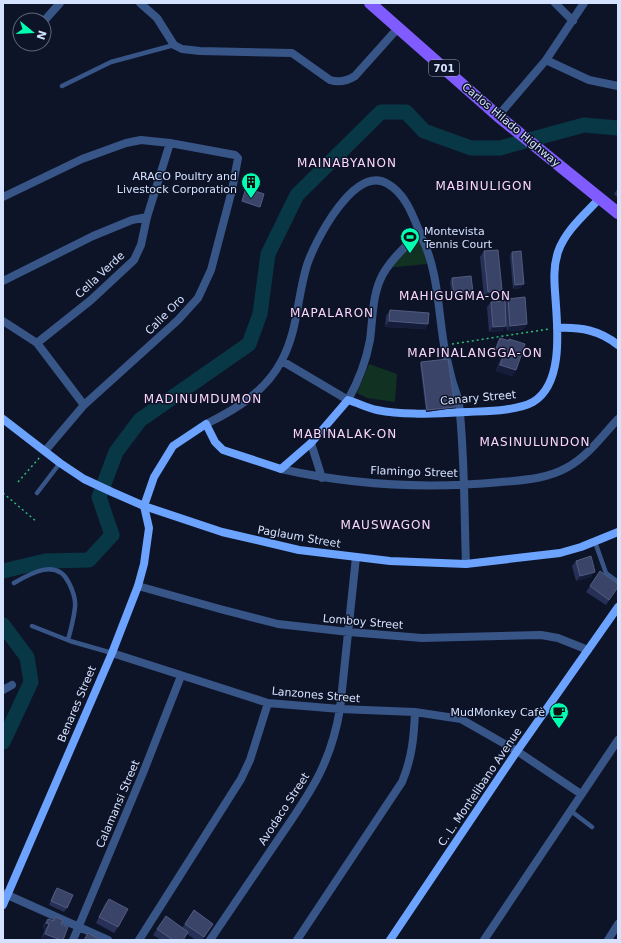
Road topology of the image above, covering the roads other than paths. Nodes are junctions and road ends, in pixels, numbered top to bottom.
1 (60, 3) edge
2 (140, 3) edge
3 (370, 3) edge
4 (555, 3) edge
5 (584, 3) edge
6 (52, 12) edge
7 (573, 21) junction
8 (398, 28) junction
9 (174, 45) junction
10 (546, 60) junction
11 (62, 86) dead end
12 (618, 86) edge
13 (498, 116) junction
14 (170, 143) junction
15 (3, 197) edge
16 (600, 198) junction
17 (618, 213) edge
18 (147, 217) junction
19 (420, 232) junction
20 (3, 281) edge
21 (3, 321) edge
22 (557, 328) junction
23 (37, 343) junction
24 (618, 345) edge
25 (282, 361) junction
26 (348, 400) junction
27 (84, 405) junction
28 (460, 412) junction
29 (3, 419) edge
30 (618, 419) edge
31 (206, 424) junction
32 (311, 443) junction
33 (45, 451) junction
34 (60, 463) junction
35 (281, 469) junction
36 (322, 478) junction
37 (464, 485) junction
38 (37, 493) dead end
39 (144, 506) junction
40 (618, 532) edge
41 (595, 542) junction
42 (356, 557) junction
43 (466, 564) junction
44 (618, 582) edge
45 (14, 583) dead end
46 (138, 586) junction
47 (618, 608) edge
48 (32, 626) dead end
49 (349, 632) junction
50 (68, 640) junction
51 (588, 650) junction
52 (112, 653) junction
53 (181, 676) junction
54 (12, 685) dead end
55 (3, 690) edge
56 (268, 703) junction
57 (340, 709) junction
58 (415, 712) junction
59 (618, 740) edge
60 (517, 751) junction
61 (581, 794) junction
62 (571, 811) junction
63 (592, 827) dead end
64 (5, 894) edge
65 (3, 905) edge
66 (618, 924) edge
67 (79, 926) junction
68 (73, 940) edge
69 (108, 940) edge
70 (139, 940) edge
71 (210, 940) edge
72 (297, 940) edge
73 (390, 940) edge
74 (484, 940) edge
75 (608, 940) edge

1 - 6 street
2 - 9 street
3 - 8 main road, Carlos Hilado Highway / 701
4 - 7 street
5 - 7 street
7 - 10 street
8 - 9 street
8 - 13 main road, Carlos Hilado Highway / 701
9 - 11 lane
10 - 12 street
10 - 13 street
13 - 16 main road, Carlos Hilado Highway / 701
14 - 15 street
14 - 18 street, Cella Verde
14 - 27 street, Calle Oro
16 - 17 main road, Carlos Hilado Highway / 701
16 - 22 street, Canary Street
18 - 20 street
18 - 23 street, Cella Verde
19 - 25 street
19 - 26 street
19 - 28 street
21 - 23 street
22 - 24 street
22 - 28 street, Canary Street
23 - 27 street
25 - 26 street, Canary Street
25 - 31 street
26 - 28 street, Canary Street
26 - 32 street
27 - 33 street, Calle Oro
28 - 37 street
29 - 33 street, Paglaum Street
30 - 37 street, Flamingo Street
31 - 35 street, Flamingo Street
31 - 39 street
32 - 35 street
32 - 36 street
33 - 34 street, Paglaum Street
34 - 38 lane
34 - 39 street, Paglaum Street
35 - 36 street, Flamingo Street
36 - 37 street, Flamingo Street
37 - 43 street
39 - 42 street, Paglaum Street
39 - 46 street, Benares Street
40 - 41 street, Paglaum Street
41 - 43 street, Paglaum Street
41 - 44 lane
42 - 43 street, Paglaum Street
42 - 49 street, Avodaco Street
45 - 50 lane
46 - 49 street, Lomboy Street
46 - 52 street, Benares Street
47 - 51 street, C. L. Montelibano Avenue
48 - 50 lane
49 - 51 street, Lomboy Street
49 - 57 street, Avodaco Street
50 - 52 lane
51 - 60 street, C. L. Montelibano Avenue
52 - 53 street, Lanzones Street
52 - 64 street, Benares Street
53 - 56 street, Lanzones Street
53 - 67 street, Calamansi Street
54 - 55 street
56 - 57 street, Lanzones Street
56 - 70 street
57 - 58 street, Lanzones Street
57 - 71 street, Avodaco Street
58 - 60 street, Lanzones Street
58 - 72 street
59 - 61 street
60 - 61 street, Lanzones Street
60 - 73 street, C. L. Montelibano Avenue
61 - 62 street
62 - 63 lane
62 - 74 street
64 - 65 street, Benares Street
64 - 67 street
66 - 75 street
67 - 68 street, Calamansi Street
67 - 69 street

